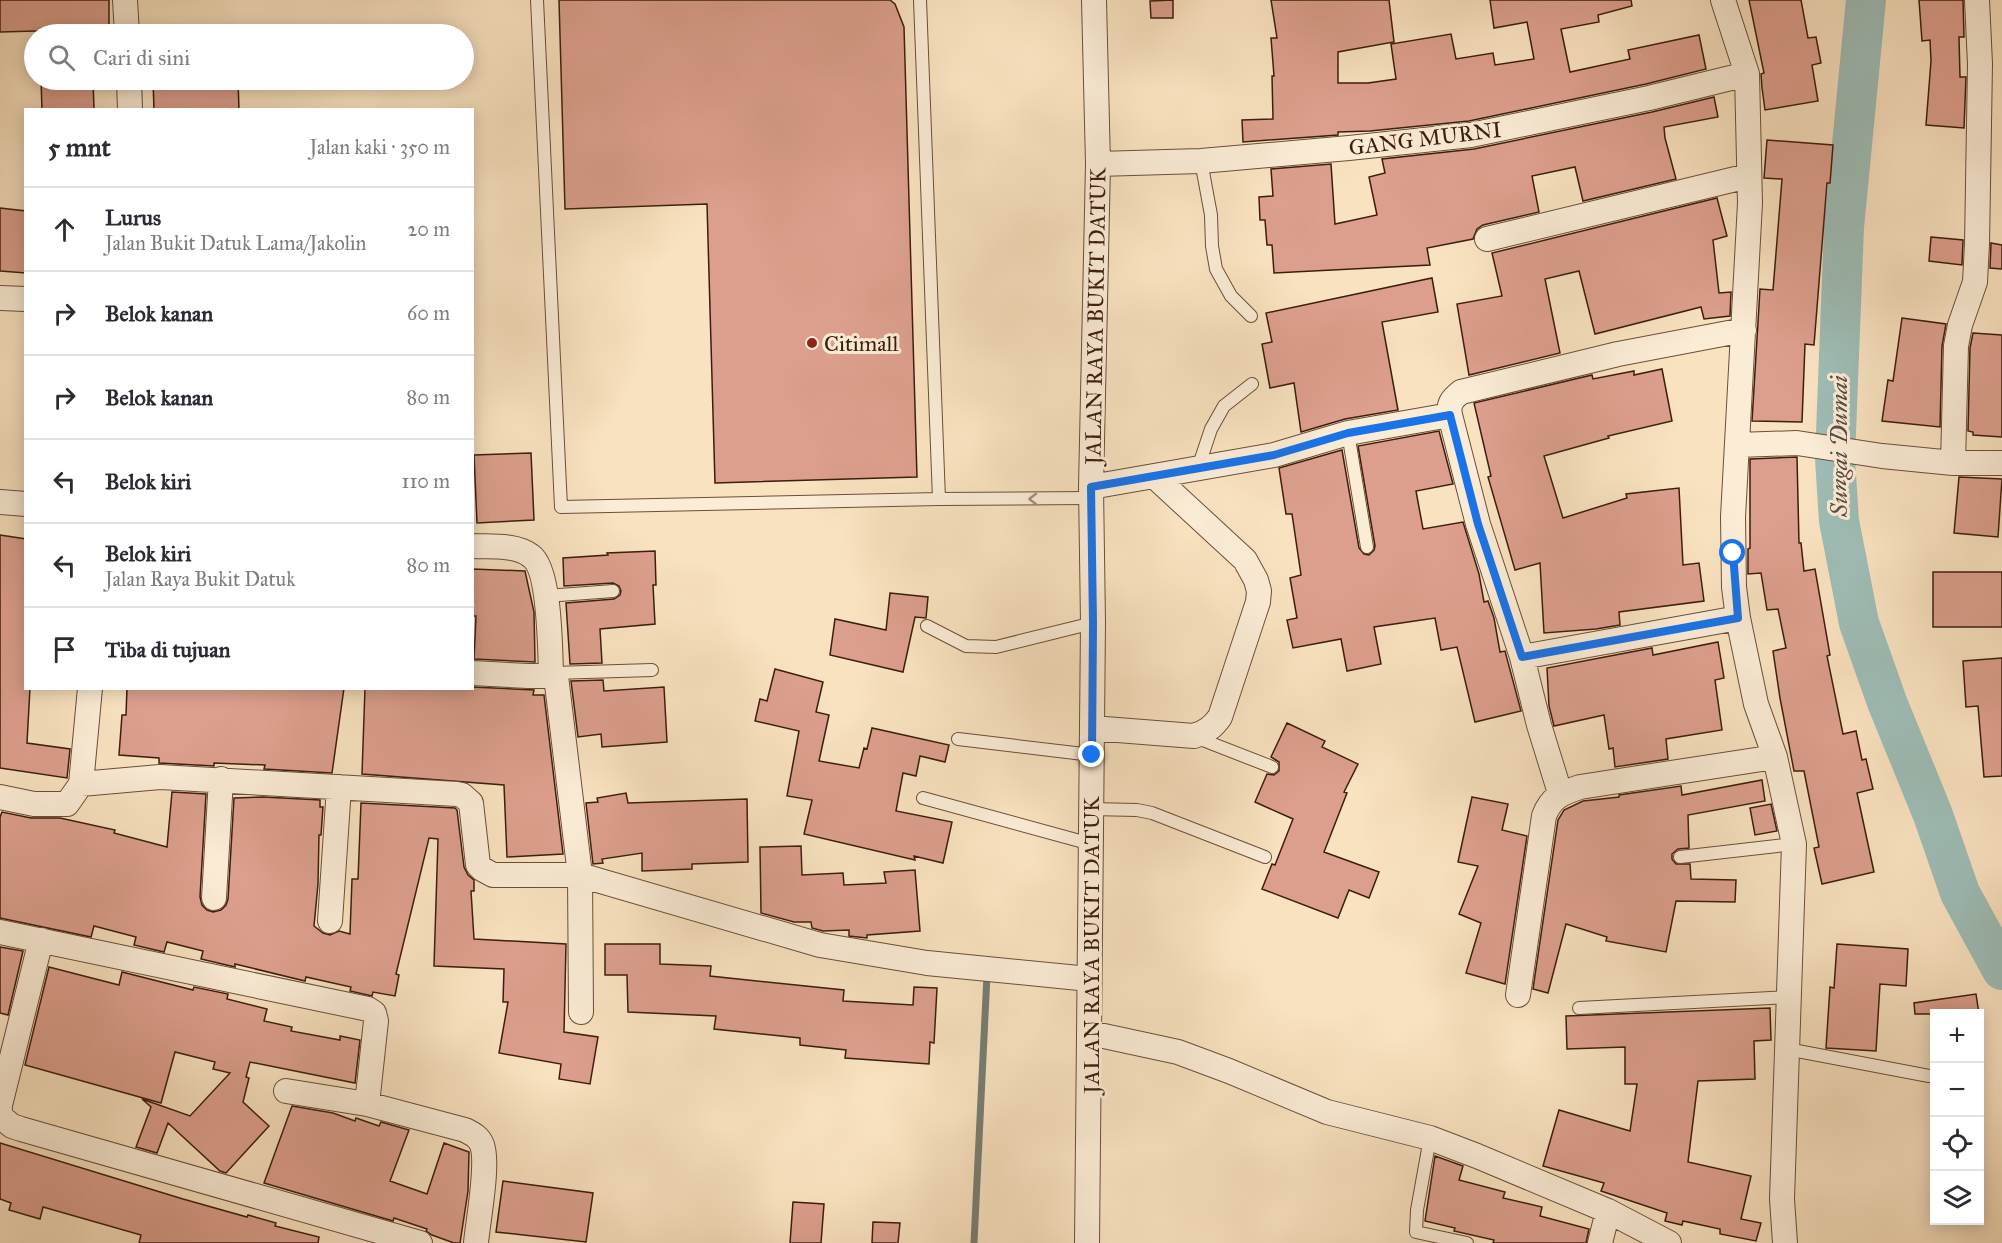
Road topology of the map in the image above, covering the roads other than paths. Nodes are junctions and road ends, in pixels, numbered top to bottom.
1 (125, 0) edge
2 (537, 0) edge
3 (920, 0) edge
4 (1094, 0) edge
5 (1723, 0) edge
6 (1977, 0) edge
7 (126, 24) edge
8 (1747, 74) junction
9 (129, 90) edge
10 (130, 108) edge
11 (1201, 161) junction
12 (1098, 164) junction
13 (1748, 176) junction
14 (1486, 238) dead end
15 (0, 298) edge
16 (24, 299) edge
17 (1251, 316) dead end
18 (1744, 330) junction
19 (1252, 384) dead end
20 (1450, 415) junction
21 (1348, 433) junction
22 (1737, 445) junction
23 (1953, 463) junction
24 (2002, 463) edge
25 (1198, 468) junction
26 (1154, 476) junction
27 (1091, 493) junction
28 (939, 499) junction
29 (0, 502) edge
30 (24, 504) edge
31 (474, 546) edge
32 (1367, 547) dead end
33 (613, 591) dead end
34 (546, 596) junction
35 (1738, 618) junction
36 (1093, 623) junction
37 (927, 626) dead end
38 (1522, 657) junction
39 (652, 670) dead end
40 (474, 673) edge
41 (554, 674) junction
42 (90, 690) edge
43 (1092, 728) junction
44 (1194, 736) junction
45 (958, 739) dead end
46 (1092, 755) junction
47 (1775, 757) junction
48 (1272, 767) dead end
49 (221, 779) junction
50 (81, 784) junction
51 (339, 788) junction
52 (1560, 793) junction
53 (0, 797) edge
54 (922, 798) dead end
55 (1091, 809) junction
56 (1091, 844) junction
57 (1794, 844) junction
58 (1265, 857) dead end
59 (1680, 857) dead end
60 (580, 875) junction
61 (214, 898) dead end
62 (330, 921) dead end
63 (0, 932) edge
64 (41, 940) junction
65 (1089, 979) junction
66 (1518, 995) dead end
67 (1788, 998) junction
68 (1579, 1008) dead end
69 (581, 1012) dead end
70 (1090, 1033) junction
71 (9, 1035) edge
72 (1787, 1049) junction
73 (1929, 1076) dead end
74 (286, 1091) dead end
75 (367, 1104) junction
76 (0, 1112) edge
77 (1430, 1138) junction
78 (1608, 1211) junction
79 (420, 1243) edge
80 (476, 1243) edge
81 (1088, 1243) edge
82 (1467, 1243) edge
83 (1600, 1243) edge
84 (1669, 1243) edge
85 (1785, 1243) edge

1 - 7 street
2 - 28 lane
3 - 28 lane
4 - 12 street, JALAN RAYA BUKIT DATUK
5 - 8 street
6 - 23 street
8 - 11 street, GANG MURNI
8 - 13 street
9 - 10 street
11 - 12 street, GANG MURNI
11 - 17 lane
12 - 27 street, JALAN RAYA BUKIT DATUK
13 - 14 street
13 - 18 street
15 - 16 street
18 - 20 street
18 - 22 street
19 - 25 lane
20 - 21 street
20 - 38 street
21 - 25 street
21 - 32 lane
22 - 23 street
22 - 35 street
23 - 24 street
25 - 26 street
26 - 27 street
26 - 44 street
27 -> 28 lane
27 - 36 street, JALAN RAYA BUKIT DATUK
29 - 30 street
31 - 34 street
33 - 34 lane
34 - 41 street
35 - 38 street
35 - 47 street
36 - 37 lane
36 - 43 street, JALAN RAYA BUKIT DATUK
38 - 52 street
39 - 41 lane
40 - 41 street
41 - 60 street
42 - 50 street
43 - 44 street
43 - 46 street, JALAN RAYA BUKIT DATUK
44 - 48 lane
45 - 46 lane
46 - 55 street, JALAN RAYA BUKIT DATUK
47 - 52 street
47 - 57 street
49 - 50 street
49 - 51 street
49 - 61 street
50 - 53 street
51 - 60 street
51 - 62 street
52 - 66 street
54 - 56 lane
55 - 56 street, JALAN RAYA BUKIT DATUK
55 - 58 lane
56 - 65 street, JALAN RAYA BUKIT DATUK
57 - 59 lane
57 - 67 street
60 - 65 street
60 - 69 street
63 - 64 street
64 - 71 street
64 - 75 street
65 - 70 street, JALAN RAYA BUKIT DATUK
67 - 68 lane
67 - 72 street
70 - 77 street
70 - 81 street, JALAN RAYA BUKIT DATUK
71 - 76 street
72 - 73 lane
72 - 85 street
74 - 75 street
75 - 80 street
76 - 79 street
77 - 78 street
77 - 82 lane
78 - 83 street
78 - 84 street

